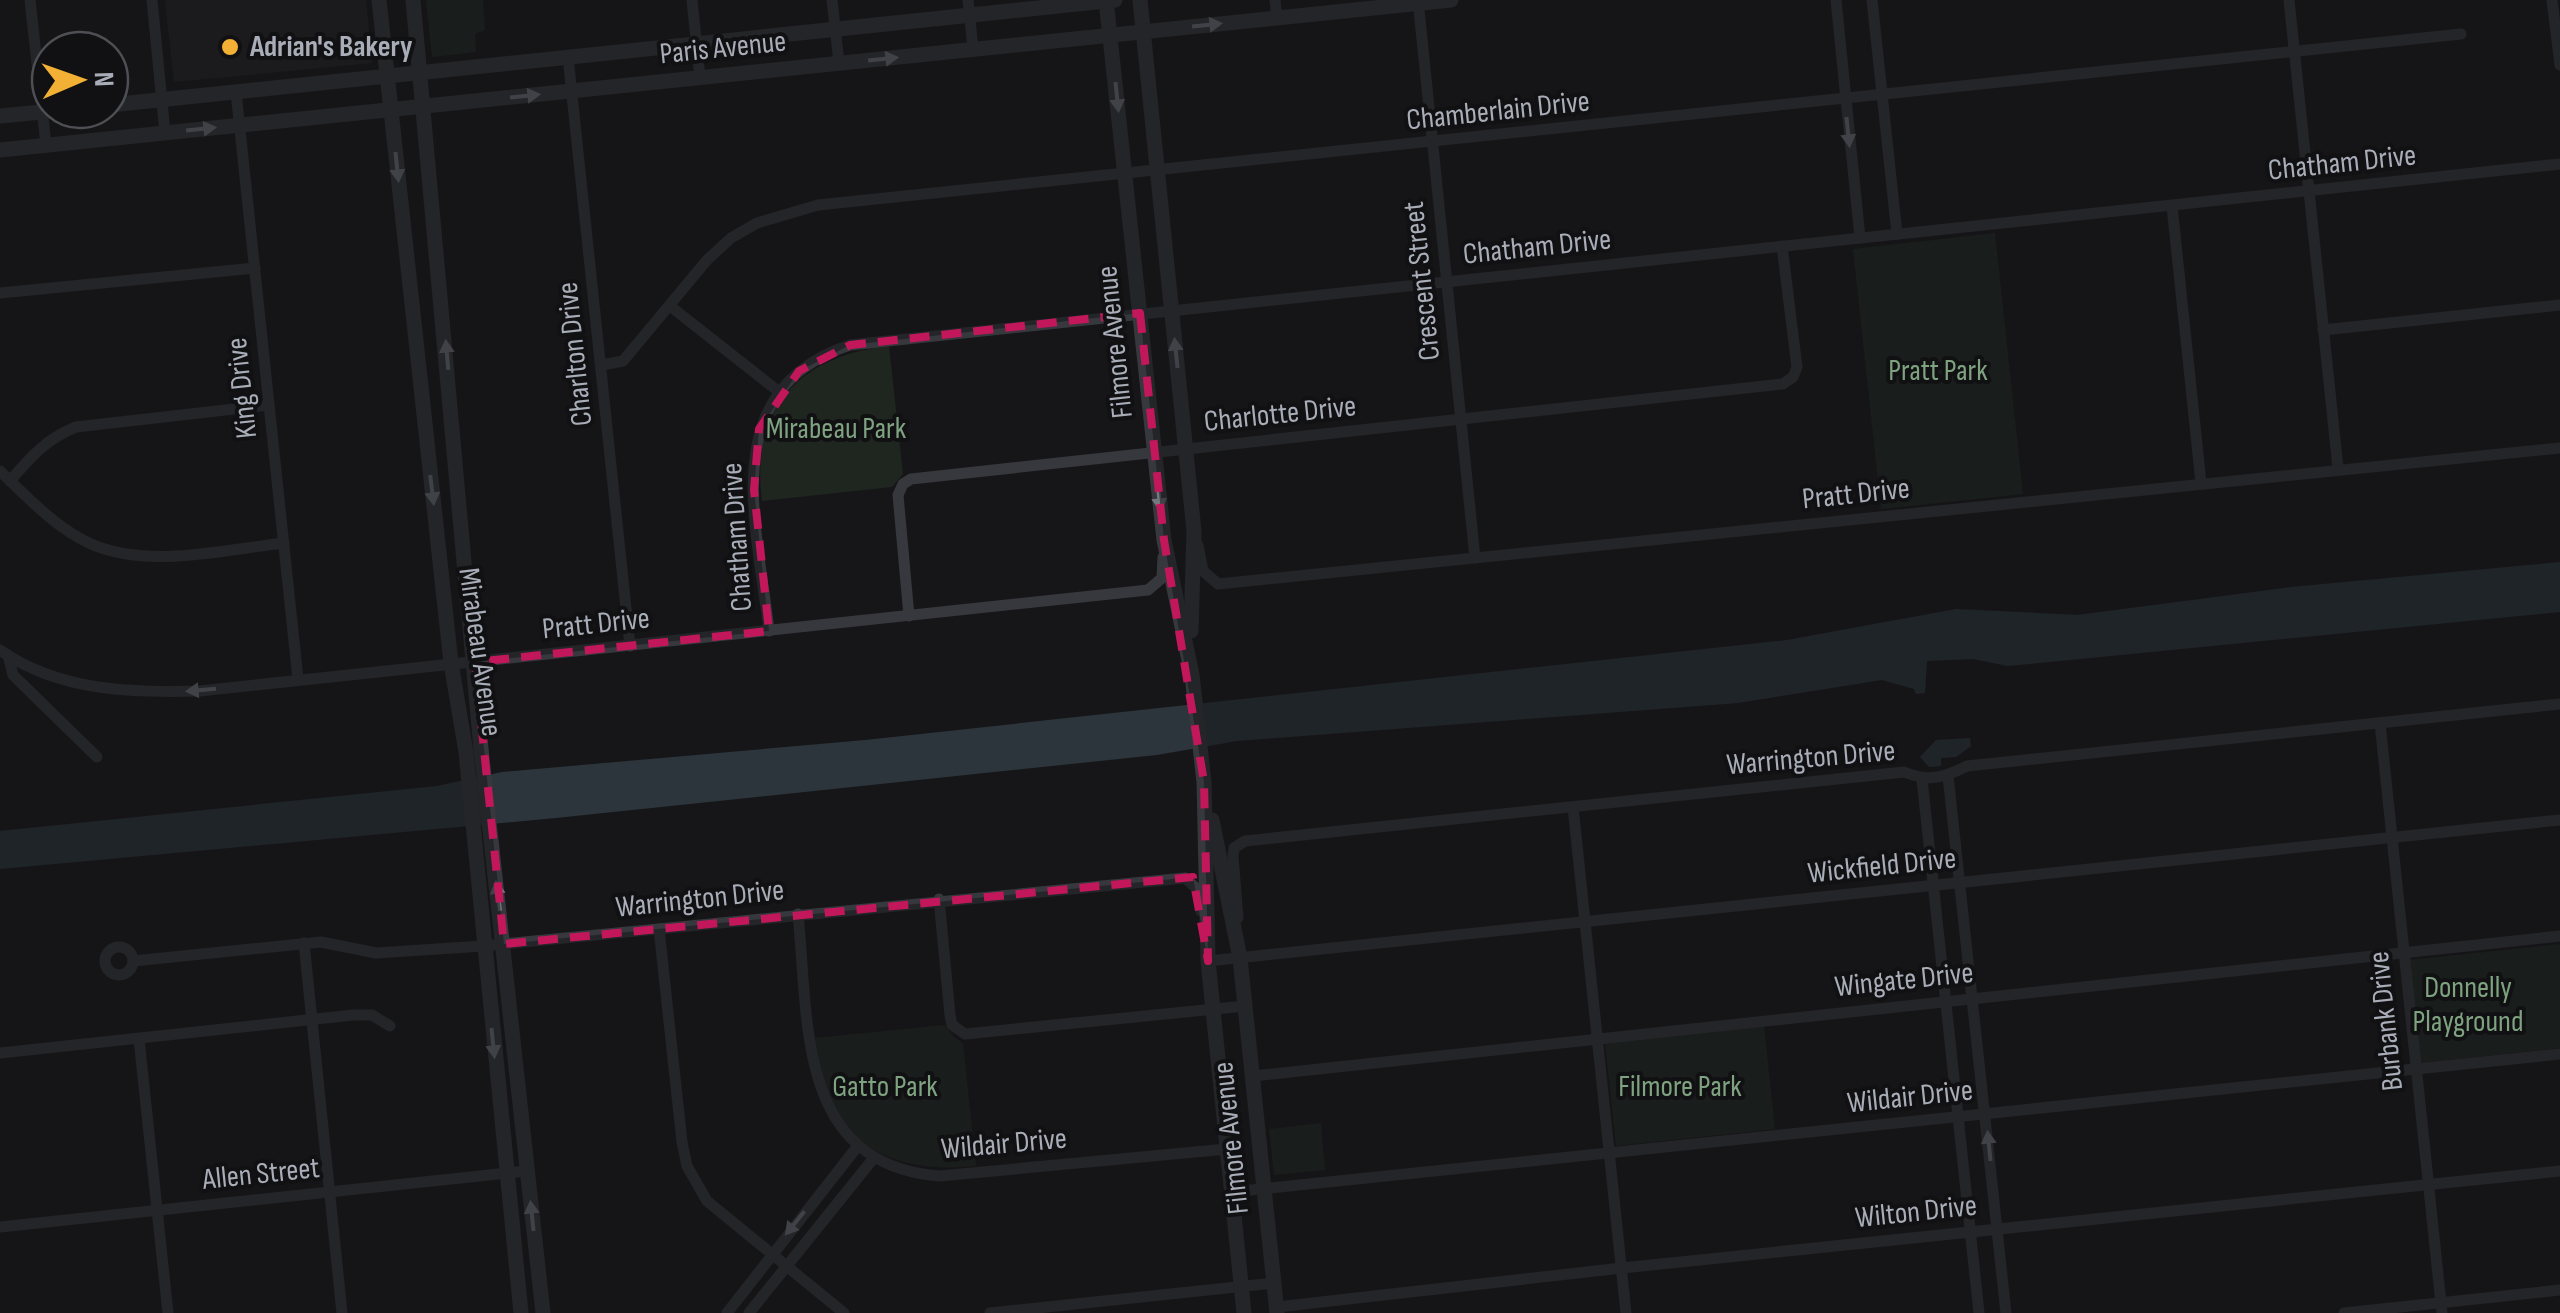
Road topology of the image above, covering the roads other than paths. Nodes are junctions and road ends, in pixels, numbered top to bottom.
1 (30, 0) edge
2 (152, 0) edge
3 (379, 0) edge
4 (413, 0) edge
5 (692, 0) edge
6 (832, 0) edge
7 (1106, 0) edge
8 (1115, 0) edge
9 (1140, 0) edge
10 (1275, 0) edge
11 (1452, 0) edge
12 (1836, 0) edge
13 (1872, 0) edge
14 (2289, 0) edge
15 (2552, 0) edge
16 (1418, 2) edge
17 (969, 8) edge
18 (1277, 18) junction
19 (835, 29) junction
20 (33, 30) edge
21 (1144, 32) junction
22 (2461, 34) dead end
23 (1110, 35) junction
24 (696, 44) junction
25 (973, 49) junction
26 (2294, 50) junction
27 (568, 57) junction
28 (838, 63) junction
29 (2560, 65) edge
30 (420, 72) junction
31 (387, 76) junction
32 (700, 78) junction
33 (319, 83) junction
34 (258, 89) junction
35 (572, 91) junction
36 (236, 92) junction
37 (1882, 95) junction
38 (1844, 99) junction
39 (162, 100) junction
40 (130, 103) edge
41 (424, 106) junction
42 (390, 110) junction
43 (30, 113) edge
44 (0, 116) edge
45 (322, 117) junction
46 (262, 123) junction
47 (240, 125) junction
48 (44, 130) edge
49 (165, 133) junction
50 (1433, 143) junction
51 (46, 145) junction
52 (0, 150) edge
53 (2560, 164) edge
54 (1158, 171) junction
55 (1125, 174) junction
56 (2310, 192) junction
57 (2172, 206) junction
58 (434, 210) junction
59 (402, 214) junction
60 (1897, 234) junction
61 (1860, 238) junction
62 (1782, 246) junction
63 (255, 268) junction
64 (1447, 282) junction
65 (0, 293) edge
66 (2560, 305) edge
67 (670, 306) junction
68 (1172, 310) junction
69 (1140, 314) junction
70 (2323, 330) junction
71 (602, 365) junction
72 (778, 390) junction
73 (269, 405) junction
74 (1461, 420) junction
75 (2560, 448) edge
76 (1186, 450) junction
77 (1154, 453) junction
78 (2338, 468) junction
79 (5, 476) edge
80 (2201, 482) junction
81 (1194, 532) junction
82 (1164, 540) junction
83 (284, 543) junction
84 (1475, 558) junction
85 (466, 570) junction
86 (441, 572) junction
87 (909, 616) junction
88 (769, 631) junction
89 (630, 646) junction
90 (4, 653) edge
91 (475, 662) junction
92 (451, 663) junction
93 (1192, 675) junction
94 (298, 680) junction
95 (2560, 704) edge
96 (2380, 723) junction
97 (474, 750) junction
98 (97, 758) dead end
99 (1948, 776) junction
100 (1922, 779) junction
101 (1204, 782) junction
102 (1573, 807) junction
103 (2560, 820) edge
104 (2392, 836) junction
105 (484, 849) junction
106 (1960, 883) junction
107 (1933, 886) junction
108 (938, 900) junction
109 (798, 914) junction
110 (1585, 922) junction
111 (658, 929) junction
112 (2560, 936) edge
113 (304, 943) junction
114 (504, 944) junction
115 (483, 946) junction
116 (2404, 952) junction
117 (1240, 958) junction
118 (132, 961) dead end
119 (1208, 961) junction
120 (1972, 998) junction
121 (1944, 1001) junction
122 (1245, 1006) junction
123 (1212, 1009) junction
124 (311, 1020) junction
125 (390, 1026) dead end
126 (1598, 1038) junction
127 (139, 1039) junction
128 (0, 1054) edge
129 (2560, 1054) edge
130 (2416, 1070) junction
131 (1253, 1076) junction
132 (1985, 1115) junction
133 (1957, 1118) junction
134 (857, 1148) junction
135 (1227, 1148) junction
136 (1610, 1152) junction
137 (873, 1159) junction
138 (527, 1170) junction
139 (2560, 1171) edge
140 (506, 1173) junction
141 (2428, 1184) junction
142 (1264, 1188) junction
143 (329, 1192) junction
144 (1232, 1192) junction
145 (157, 1210) junction
146 (0, 1227) edge
147 (1998, 1229) junction
148 (1970, 1233) junction
149 (771, 1253) junction
150 (786, 1266) junction
151 (1622, 1268) junction
152 (1274, 1283) junction
153 (1242, 1286) junction
154 (2560, 1290) edge
155 (2442, 1308) edge
156 (1277, 1310) edge
157 (168, 1313) edge
158 (342, 1313) edge
159 (521, 1313) edge
160 (543, 1313) edge
161 (727, 1313) edge
162 (749, 1313) edge
163 (844, 1313) edge
164 (990, 1313) edge
165 (1244, 1313) edge
166 (1626, 1313) edge
167 (1979, 1313) edge
168 (2006, 1313) edge
169 (2344, 1313) edge

1 - 20 street
2 - 39 street
3 - 31 street, Mirabeau Avenue
4 - 30 street, Mirabeau Avenue
5 - 24 street
6 - 19 street
7 - 8 street, Paris Avenue
7 - 17 street, Paris Avenue
7 - 23 street, Filmore Avenue
9 - 21 street, Filmore Avenue
10 - 18 street
11 - 16 street, Paris Avenue
12 - 38 street
13 - 37 street
14 - 26 street
15 - 29 street
16 - 18 street, Paris Avenue
16 - 50 street, Crescent Street
17 - 19 street, Paris Avenue
17 - 25 street
21 -> 18 street, Paris Avenue
19 - 24 street, Paris Avenue
19 - 28 street
21 - 23 street, Paris Avenue
21 - 54 street, Filmore Avenue
22 - 26 street, Chamberlain Drive
23 - 25 street, Paris Avenue
23 -> 55 street, Filmore Avenue
24 - 27 street, Paris Avenue
24 - 32 street
28 -> 25 street, Paris Avenue
26 - 37 street, Chamberlain Drive
26 - 56 street
27 - 30 street, Paris Avenue
27 - 35 street, Charlton Drive
28 - 32 street, Paris Avenue
30 - 31 street, Paris Avenue
30 - 41 street, Mirabeau Avenue
31 - 33 street, Paris Avenue
31 - 42 street, Mirabeau Avenue
32 - 35 street, Paris Avenue
33 - 34 street, Paris Avenue
33 - 45 street
34 - 36 street, Paris Avenue
34 - 46 street
41 -> 35 street, Paris Avenue
35 - 71 street, Charlton Drive
36 - 39 street, Paris Avenue
36 - 47 street, King Drive
37 - 38 street, Chamberlain Drive
37 - 60 street
38 - 50 street, Chamberlain Drive
38 -> 61 street
39 - 40 street, Paris Avenue
39 - 49 street
41 - 42 street, Paris Avenue
41 - 58 street, Mirabeau Avenue
42 - 45 street, Paris Avenue
42 -> 59 street, Mirabeau Avenue
43 - 44 street
45 - 46 street, Paris Avenue
46 - 47 street, Paris Avenue
49 -> 47 street, Paris Avenue
47 - 63 street, King Drive
48 - 51 street
49 - 51 street, Paris Avenue
50 - 54 street, Chamberlain Drive
50 - 64 street, Crescent Street
51 - 52 street, Paris Avenue
53 - 56 street, Chatham Drive
54 - 55 street, Chamberlain Drive
54 - 68 street, Filmore Avenue
55 - 67 street, Chamberlain Drive
55 - 69 street, Filmore Avenue
56 - 57 street, Chatham Drive
56 - 70 street
57 - 60 street, Chatham Drive
57 - 80 street
58 - 59 street
85 -> 58 street, Mirabeau Avenue
59 -> 86 street, Mirabeau Avenue
60 - 61 street, Chatham Drive
61 - 62 street, Chatham Drive
62 - 64 street, Chatham Drive
62 - 74 street, Charlotte Drive
63 - 65 street
63 - 73 street, King Drive
64 - 68 street, Chatham Drive
64 - 74 street, Crescent Street
66 - 70 street
67 - 71 street, Chamberlain Drive
67 - 72 street
68 - 69 street, Chatham Drive
76 -> 68 street, Filmore Avenue
69 - 72 street, Chatham Drive
69 - 77 street, Filmore Avenue
70 - 78 street
71 - 89 street, Charlton Drive
72 - 88 street, Chatham Drive
73 - 79 street
73 - 83 street, King Drive
74 - 76 street, Charlotte Drive
74 - 84 street, Crescent Street
75 - 78 street, Pratt Drive
76 - 77 street, Charlotte Drive
76 - 81 street, Filmore Avenue
77 -> 82 street, Filmore Avenue
77 - 87 street, Charlotte Drive
78 - 80 street, Pratt Drive
79 - 83 street
80 - 84 street, Pratt Drive
81 - 84 street, Pratt Drive
81 - 93 street, Filmore Avenue
82 - 87 street, Pratt Drive
82 - 93 street, Filmore Avenue
83 - 94 street, King Drive
85 - 86 street
85 - 91 street, Mirabeau Avenue
86 - 92 street, Mirabeau Avenue
87 - 88 street, Pratt Drive
88 - 89 street, Pratt Drive
89 - 91 street, Pratt Drive
94 -> 90 street, Pratt Drive
90 - 98 street
91 - 92 street, Pratt Drive
91 - 97 street, Mirabeau Avenue
92 - 94 street, Pratt Drive
92 - 97 street, Mirabeau Avenue
93 - 101 street, Filmore Avenue
95 - 96 street, Warrington Drive
96 - 99 street, Warrington Drive
96 - 104 street, Burbank Drive
97 - 105 street, Mirabeau Avenue
99 - 100 street, Warrington Drive
99 - 106 street
100 - 102 street, Warrington Drive
100 - 107 street
101 - 117 street, Filmore Avenue
101 - 119 street, Filmore Avenue
102 - 110 street
102 - 117 street, Warrington Drive
103 - 104 street, Wickfield Drive
104 - 106 street, Wickfield Drive
104 - 116 street, Burbank Drive
114 -> 105 street, Mirabeau Avenue
105 - 115 street, Mirabeau Avenue
106 - 107 street, Wickfield Drive
106 - 120 street
107 - 110 street, Wickfield Drive
107 - 121 street
108 - 109 street, Warrington Drive
108 - 119 street, Warrington Drive
108 - 123 street
109 - 111 street, Warrington Drive
109 - 134 street, Wildair Drive
110 - 117 street, Wickfield Drive
110 - 126 street
111 - 114 street, Warrington Drive
111 - 149 street
112 - 116 street, Wingate Drive
113 - 115 street, Warrington Drive
113 - 118 street, Warrington Drive
113 - 124 street
114 - 115 street, Warrington Drive
114 - 138 street, Mirabeau Avenue
115 -> 140 street, Mirabeau Avenue
116 - 120 street, Wingate Drive
116 - 130 street, Burbank Drive
117 - 119 street, Wickfield Drive
117 - 122 street, Filmore Avenue
119 - 123 street, Filmore Avenue
120 - 121 street, Wingate Drive
120 - 132 street
121 - 126 street, Wingate Drive
121 - 133 street
122 - 123 street
122 - 131 street, Filmore Avenue
123 - 135 street, Filmore Avenue
124 - 125 street
124 - 127 street
124 - 143 street
126 - 131 street, Wingate Drive
126 - 136 street
127 - 128 street
127 - 145 street
129 - 130 street, Wildair Drive
130 - 132 street, Wildair Drive
130 - 141 street, Burbank Drive
131 - 142 street, Filmore Avenue
132 - 133 street, Wildair Drive
147 -> 132 street
133 - 136 street, Wildair Drive
133 - 148 street
134 - 137 street, Wildair Drive
134 -> 149 street
135 - 137 street, Wildair Drive
135 - 144 street, Filmore Avenue
136 - 142 street, Wildair Drive
136 - 151 street
137 - 150 street
138 - 140 street, Allen Street
160 -> 138 street, Mirabeau Avenue
139 - 141 street, Wilton Drive
140 - 143 street, Allen Street
140 - 159 street, Mirabeau Avenue
141 - 147 street, Wilton Drive
141 - 155 street, Burbank Drive
142 - 144 street, Wildair Drive
142 - 152 street, Filmore Avenue
143 - 145 street, Allen Street
143 - 158 street
144 - 153 street, Filmore Avenue
145 - 146 street, Allen Street
145 - 157 street
147 - 148 street, Wilton Drive
147 - 168 street
148 - 151 street, Wilton Drive
148 - 167 street
149 - 150 street
149 - 161 street
150 - 162 street
150 - 163 street
151 - 156 street, Wilton Drive
151 - 166 street
152 - 153 street
152 - 156 street, Filmore Avenue
153 - 164 street
153 - 165 street, Filmore Avenue
154 - 155 street
155 - 169 street

